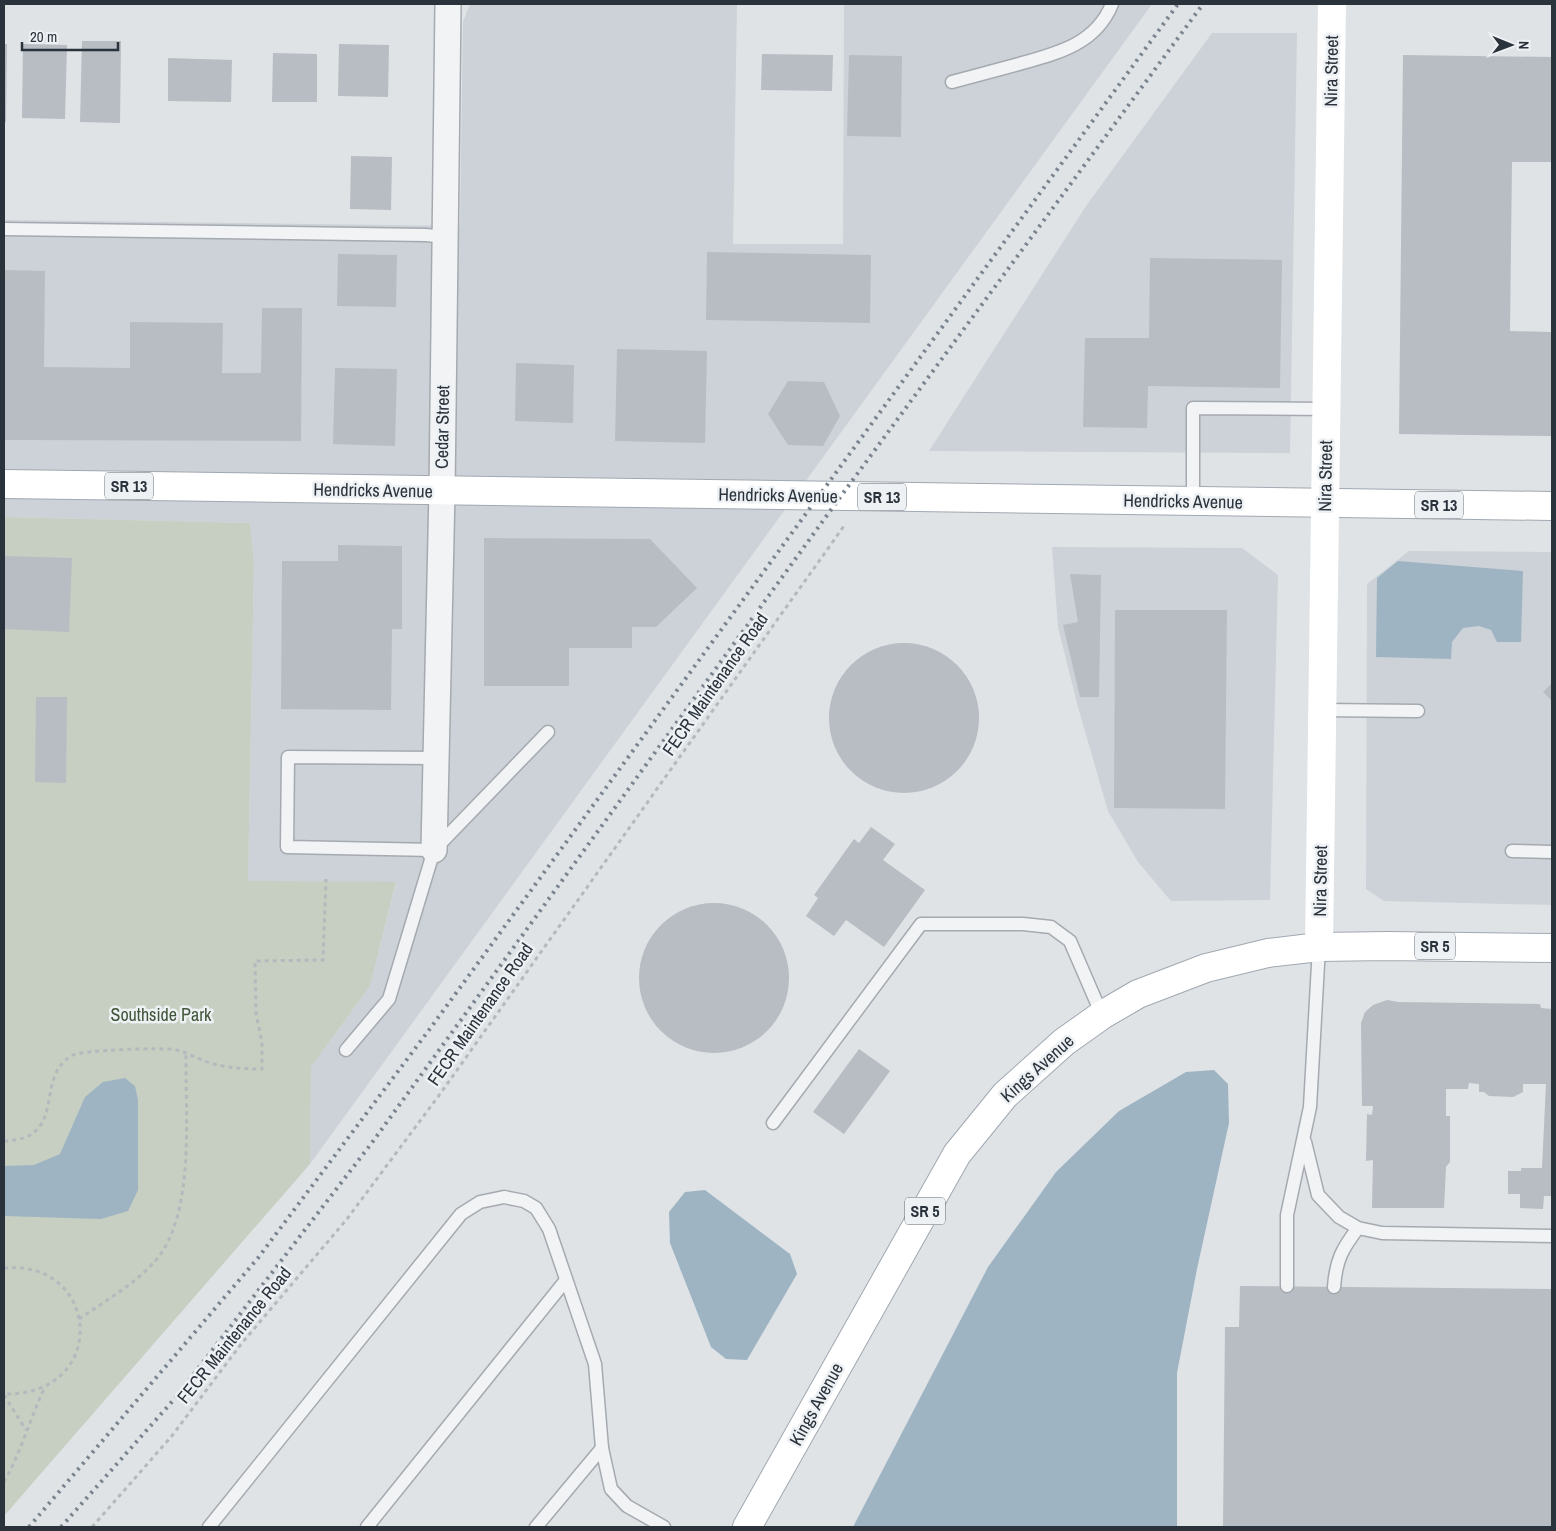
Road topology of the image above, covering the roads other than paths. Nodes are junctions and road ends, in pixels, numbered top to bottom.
1 (448, 4) edge
2 (1112, 4) edge
3 (1332, 4) edge
4 (952, 82) dead end
5 (4, 229) edge
6 (445, 237) junction
7 (1326, 409) junction
8 (4, 484) edge
9 (442, 491) junction
10 (1192, 502) junction
11 (1325, 503) junction
12 (1552, 506) edge
13 (1322, 710) junction
14 (1418, 711) dead end
15 (548, 732) dead end
16 (435, 758) junction
17 (434, 850) junction
18 (1512, 851) dead end
19 (1552, 852) edge
20 (1319, 947) junction
21 (1552, 948) edge
22 (1102, 1015) junction
23 (346, 1050) dead end
24 (773, 1123) dead end
25 (1304, 1137) junction
26 (1358, 1228) junction
27 (1552, 1236) edge
28 (566, 1280) junction
29 (1287, 1286) dead end
30 (1334, 1287) dead end
31 (602, 1448) junction
32 (748, 1526) edge
33 (209, 1527) edge
34 (367, 1527) edge
35 (536, 1527) edge
36 (664, 1527) edge

1 - 6 street, Cedar Street
2 - 4 lane
3 - 7 main road, Nira Street
5 - 6 lane
6 - 9 street, Cedar Street
7 - 10 lane
7 - 11 main road, Nira Street
8 - 9 main road, Hendricks Avenue / SR 13
9 - 10 main road, Hendricks Avenue / SR 13
9 - 16 street, Cedar Street
10 - 11 main road, Hendricks Avenue / SR 13
11 - 12 main road, Hendricks Avenue / SR 13
11 - 13 main road, Nira Street
13 - 14 lane
13 - 20 main road, Nira Street
15 - 17 lane
16 - 17 street, Cedar Street
16 - 17 lane
17 - 23 lane
18 - 19 lane
20 - 21 main road, Kings Avenue / SR 5
20 - 22 main road, Kings Avenue / SR 5
20 - 25 lane
22 - 24 lane
22 - 32 main road, Kings Avenue / SR 5
25 - 26 lane
25 - 29 lane
26 - 27 lane
26 - 30 lane
28 - 31 lane
28 - 33 lane
28 - 34 lane
31 - 35 lane
31 - 36 lane

